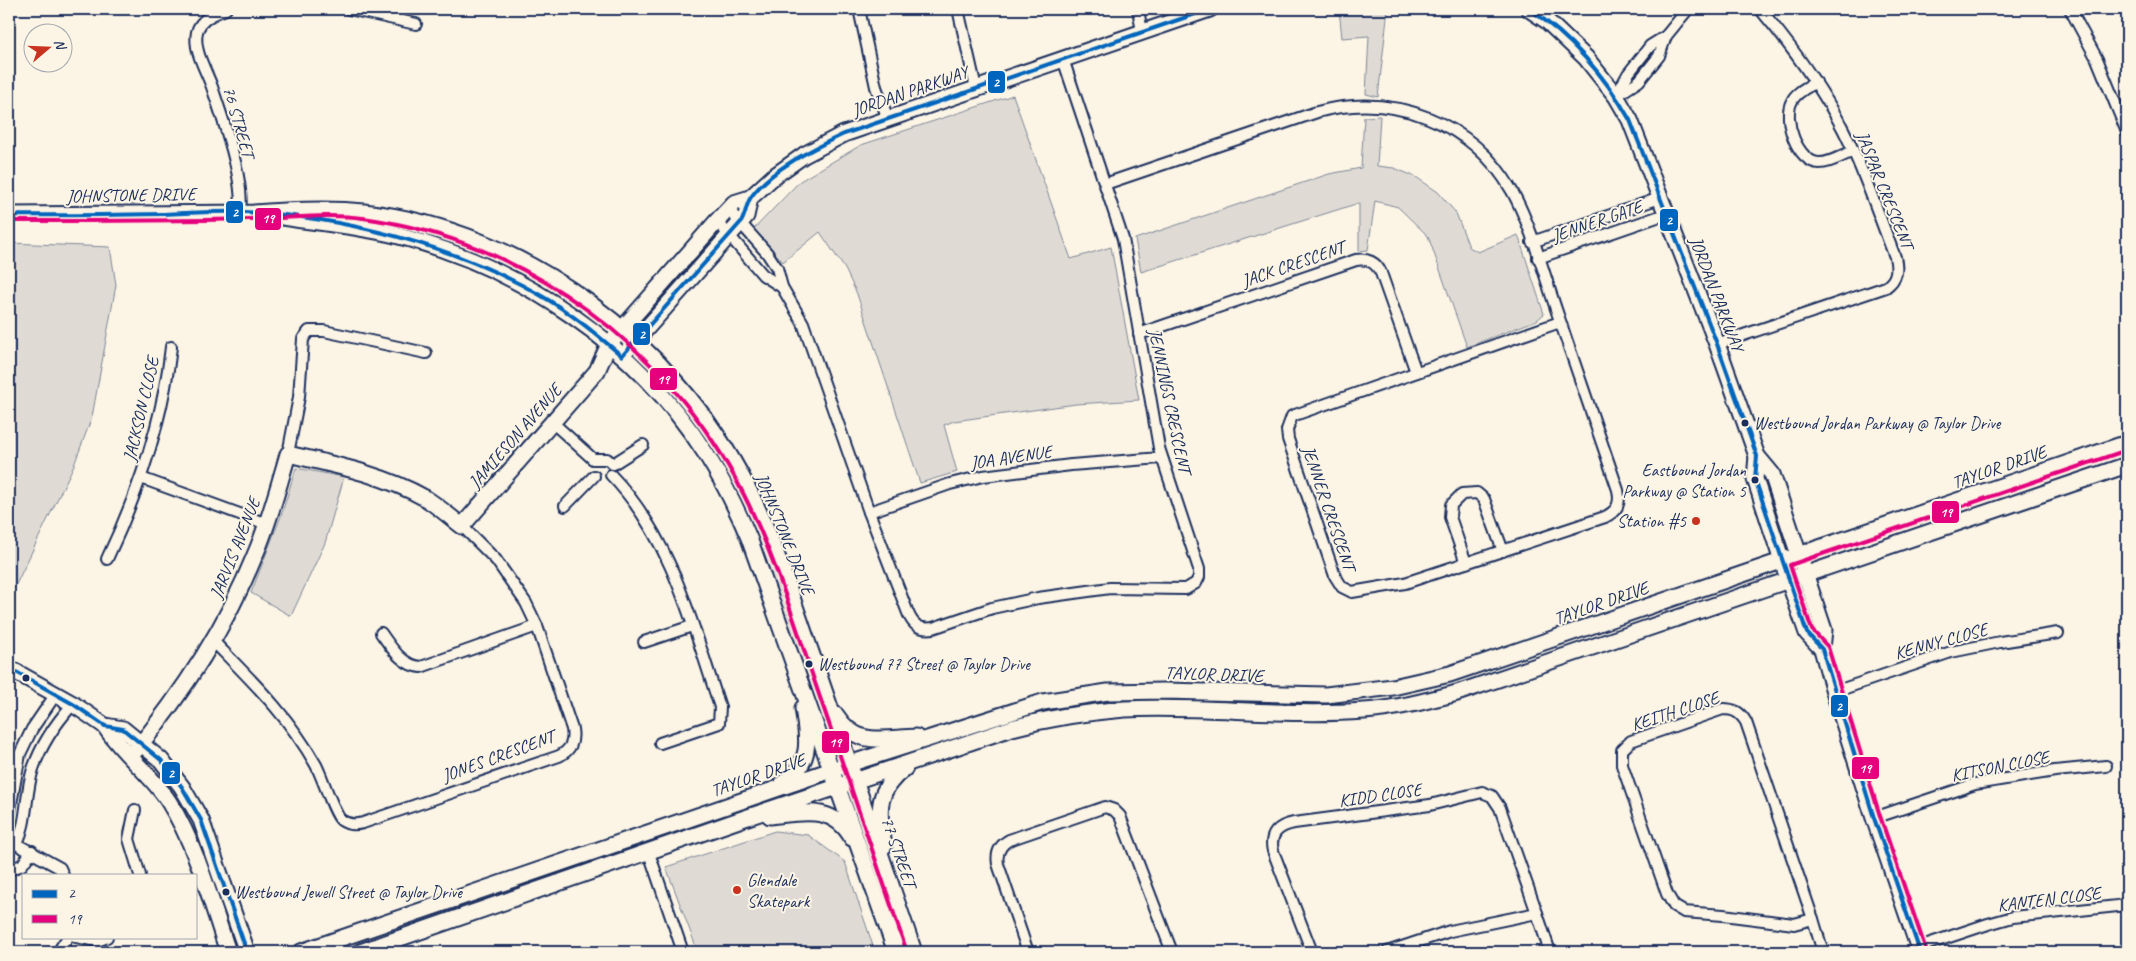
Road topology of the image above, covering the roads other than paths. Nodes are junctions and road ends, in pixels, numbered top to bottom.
1 (226, 9) edge
2 (350, 9) edge
3 (859, 9) edge
4 (958, 9) edge
5 (1138, 9) edge
6 (1210, 9) edge
7 (1529, 9) edge
8 (1688, 9) edge
9 (1760, 9) edge
10 (2070, 9) edge
11 (416, 24) dead end
12 (1142, 32) junction
13 (1062, 59) junction
14 (1816, 82) junction
15 (976, 88) junction
16 (1616, 96) junction
17 (888, 119) junction
18 (2127, 132) edge
19 (1853, 151) junction
20 (1105, 184) junction
21 (750, 198) junction
22 (1660, 198) junction
23 (728, 210) junction
24 (247, 213) junction
25 (1666, 214) junction
26 (9, 215) edge
27 (717, 221) junction
28 (741, 222) junction
29 (730, 234) junction
30 (1532, 242) junction
31 (1538, 258) junction
32 (782, 287) junction
33 (1560, 322) junction
34 (622, 330) junction
35 (1139, 334) junction
36 (635, 341) junction
37 (610, 344) junction
38 (1717, 344) junction
39 (172, 347) dead end
40 (426, 353) dead end
41 (622, 356) junction
42 (597, 371) junction
43 (1416, 372) junction
44 (552, 422) junction
45 (643, 445) dead end
46 (2122, 445) edge
47 (288, 454) junction
48 (1756, 456) junction
49 (1162, 458) junction
50 (593, 459) junction
51 (614, 464) junction
52 (2125, 466) edge
53 (611, 475) junction
54 (594, 476) junction
55 (142, 478) junction
56 (565, 506) dead end
57 (869, 512) junction
58 (267, 524) junction
59 (462, 526) junction
60 (1504, 551) junction
61 (1800, 555) junction
62 (107, 558) dead end
63 (1782, 561) junction
64 (1466, 563) junction
65 (1806, 574) junction
66 (1789, 580) junction
67 (537, 626) junction
68 (692, 626) junction
69 (381, 633) dead end
70 (2058, 633) dead end
71 (213, 641) junction
72 (644, 642) dead end
73 (1822, 649) junction
74 (796, 667) junction
75 (9, 668) edge
76 (1834, 692) junction
77 (56, 694) junction
78 (828, 703) junction
79 (72, 704) junction
80 (105, 726) junction
81 (936, 736) junction
82 (141, 743) junction
83 (660, 743) dead end
84 (131, 756) junction
85 (916, 760) junction
86 (849, 764) junction
87 (17, 765) junction
88 (2106, 766) dead end
89 (33, 770) junction
90 (832, 770) junction
91 (855, 782) junction
92 (838, 787) junction
93 (773, 790) junction
94 (135, 810) dead end
95 (9, 815) edge
96 (1874, 818) junction
97 (742, 819) junction
98 (13, 842) edge
99 (32, 852) junction
100 (649, 852) junction
101 (864, 860) junction
102 (9, 870) edge
103 (63, 874) edge
104 (140, 874) edge
105 (887, 877) junction
106 (2127, 906) edge
107 (1537, 913) junction
108 (1813, 919) junction
109 (67, 938) edge
110 (81, 938) edge
111 (104, 938) edge
112 (1920, 950) edge
113 (58, 952) edge
114 (228, 952) edge
115 (248, 952) edge
116 (301, 952) edge
117 (360, 952) edge
118 (683, 952) edge
119 (896, 952) edge
120 (914, 952) edge
121 (1028, 952) edge
122 (1172, 952) edge
123 (1312, 952) edge
124 (1387, 952) edge
125 (1550, 952) edge
126 (1823, 952) edge

1 - 24 street, 76 STREET
2 - 11 street
3 - 17 street
4 - 15 street
5 - 12 street
6 - 12 main road, JORDAN PARKWAY
7 - 16 main road, JORDAN PARKWAY
8 - 16 street
9 - 14 street, JASPAR CRESCENT
10 - 18 street
12 - 13 main road, JORDAN PARKWAY
13 - 15 main road, JORDAN PARKWAY
13 - 20 street, JENNINGS CRESCENT
14 - 19 street, JASPAR CRESCENT
14 - 19 street
15 - 17 main road, JORDAN PARKWAY
16 - 22 main road, JORDAN PARKWAY
17 - 21 main road, JORDAN PARKWAY
19 - 38 street, JASPAR CRESCENT
20 - 30 street, JENNER CRESCENT
20 - 35 street, JENNINGS CRESCENT
21 - 23 main road, JORDAN PARKWAY
21 - 28 main road, JORDAN PARKWAY
22 - 25 main road, JORDAN PARKWAY
22 - 30 street, JENNER GATE
23 - 27 main road, JORDAN PARKWAY
23 - 28 street, JENNINGS CRESCENT
24 - 26 main road, JOHNSTONE DRIVE
24 - 34 main road, JOHNSTONE DRIVE
24 - 37 main road, JOHNSTONE DRIVE
25 - 31 street, JENNER GATE
25 - 38 main road, JORDAN PARKWAY
27 - 29 street, JENNINGS CRESCENT
27 - 34 main road, JORDAN PARKWAY
28 - 29 main road, JORDAN PARKWAY
28 - 32 street, JENNINGS CRESCENT
29 - 32 street, JENNINGS CRESCENT
29 - 36 main road, JORDAN PARKWAY
30 - 31 street, JENNER CRESCENT
31 - 33 street, JENNER CRESCENT
32 - 57 street, JENNINGS CRESCENT
33 - 43 street, JENNER CRESCENT
33 - 60 street, JENNER CRESCENT
34 - 36 main road, JOHNSTONE DRIVE
34 - 37 main road, JORDAN PARKWAY
35 - 43 street, JACK CRESCENT
35 - 49 street, JENNINGS CRESCENT
36 - 41 main road, JORDAN PARKWAY
36 - 78 main road, JOHNSTONE DRIVE
37 - 41 main road, JOHNSTONE DRIVE
37 - 42 main road, JAMIESON AVENUE
38 - 48 main road, JORDAN PARKWAY
39 - 55 street, JACKSON CLOSE
40 - 47 street, JARVIS AVENUE
41 - 42 main road, JAMIESON AVENUE
41 - 74 main road, JOHNSTONE DRIVE
42 - 44 main road, JAMIESON AVENUE
43 - 64 street, JENNER CRESCENT
44 - 50 street
44 - 59 main road, JAMIESON AVENUE
45 - 51 street
46 - 61 main road, TAYLOR DRIVE
47 - 58 main road, JARVIS AVENUE
47 - 59 main road, JONES CRESCENT
48 - 61 main road, JORDAN PARKWAY
48 - 63 main road, JORDAN PARKWAY
49 - 57 street, JOA AVENUE
49 - 57 street, JENNINGS CRESCENT
50 - 51 street
50 - 54 street
51 - 53 street
52 - 65 main road, TAYLOR DRIVE
53 - 54 street
53 - 68 street
54 - 56 street
55 - 58 street, JACKSON CLOSE
55 - 62 street, JACKSON CLOSE
58 - 71 main road, JARVIS AVENUE
59 - 67 street, JONES CRESCENT
60 - 64 street, JENNER CRESCENT
60 - 64 street
61 - 63 main road, TAYLOR DRIVE
61 - 65 main road, JORDAN PARKWAY
63 - 66 main road, JORDAN PARKWAY
63 - 81 main road, TAYLOR DRIVE
65 - 66 main road, TAYLOR DRIVE
65 - 73 main road, JORDAN PARKWAY
66 - 73 main road, JORDAN PARKWAY
66 - 85 main road, TAYLOR DRIVE
67 - 69 street
67 - 71 street, JONES CRESCENT
68 - 72 street
68 - 83 street
70 - 76 street, KENNY CLOSE
71 - 82 main road, JARVIS AVENUE
73 - 76 main road
74 - 90 main road, JOHNSTONE DRIVE
74 - 93 main road
75 - 77 main road
76 - 96 main road
77 - 79 main road
77 - 87 street
78 - 81 main road
78 - 86 main road, JOHNSTONE DRIVE
79 - 80 main road
79 - 89 street
80 - 82 main road
80 - 84 main road
81 - 86 main road, TAYLOR DRIVE
82 - 84 main road, JARVIS AVENUE
82 - 115 main road
84 - 114 main road
85 - 91 main road, TAYLOR DRIVE
85 - 105 main road
86 - 90 main road, TAYLOR DRIVE
86 - 91 main road, 77 STREET
87 - 89 street
87 - 95 street
88 - 96 street, KITSON CLOSE
89 - 98 street
90 - 92 main road, 77 STREET
90 - 93 main road, TAYLOR DRIVE
91 - 92 main road, TAYLOR DRIVE
91 - 105 main road, 77 STREET
92 - 97 main road, TAYLOR DRIVE
92 - 101 main road, 77 STREET
93 - 116 main road, TAYLOR DRIVE
94 - 104 street
96 - 112 main road
97 - 100 main road, TAYLOR DRIVE
97 - 101 main road
98 - 99 street
99 - 102 street
99 - 103 street
100 - 117 main road, TAYLOR DRIVE
100 - 118 street
101 - 119 main road, 77 STREET
105 - 120 main road, 77 STREET
106 - 112 street, KANTEN CLOSE
107 - 123 street, KIDD CLOSE
107 - 124 street
107 - 125 street, KIDD CLOSE
108 - 108 street, KEITH CLOSE
108 - 126 street, KEITH CLOSE
109 - 113 street
110 - 111 street
121 - 122 street

